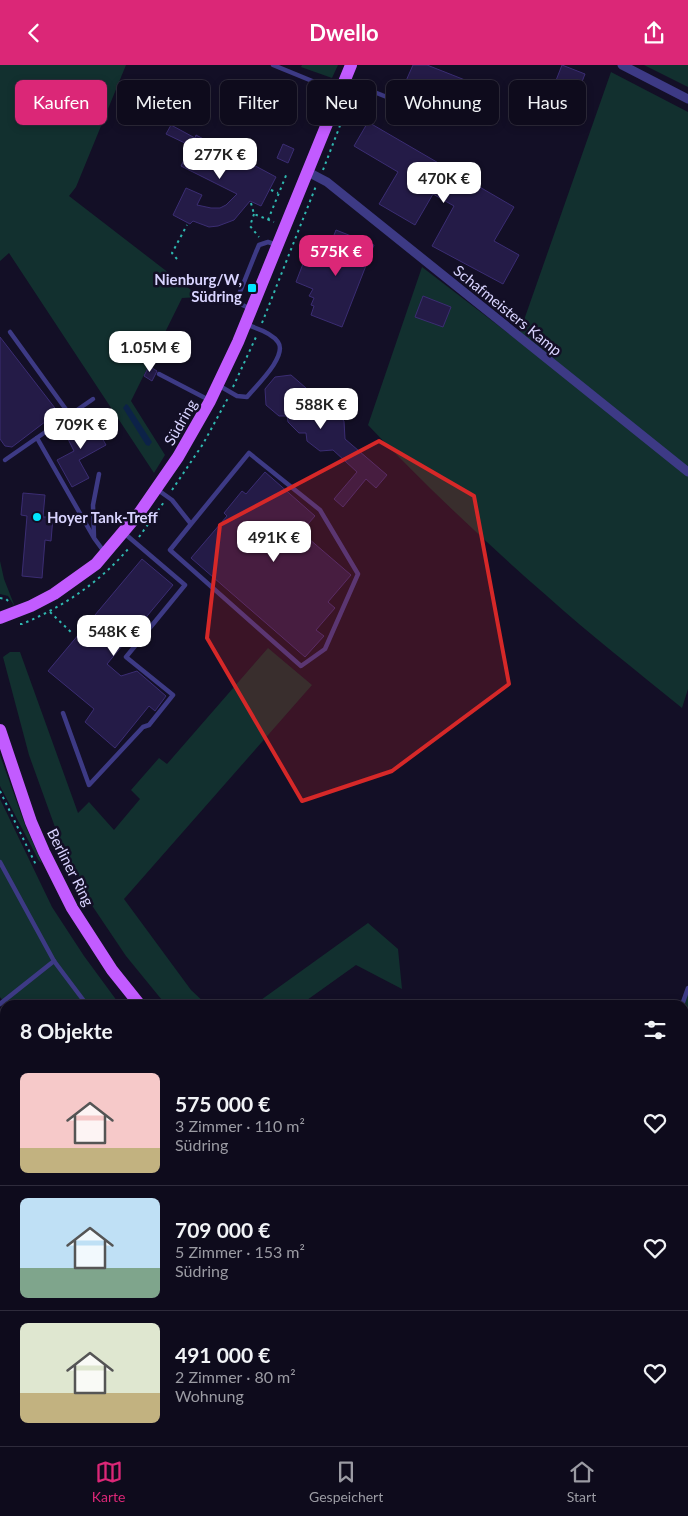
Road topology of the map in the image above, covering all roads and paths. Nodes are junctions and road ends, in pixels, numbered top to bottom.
1 (273, 65) edge
2 (291, 65) edge
3 (351, 65) edge
4 (622, 65) edge
5 (288, 71) junction
6 (320, 80) edge
7 (345, 80) edge
8 (688, 99) edge
9 (327, 125) edge
10 (308, 172) junction
11 (287, 173) dead end
12 (271, 190) dead end
13 (279, 193) junction
14 (251, 203) dead end
15 (254, 214) junction
16 (268, 220) junction
17 (187, 225) dead end
18 (286, 227) junction
19 (259, 245) junction
20 (278, 245) junction
21 (178, 259) dead end
22 (252, 309) junction
23 (246, 325) junction
24 (10, 332) dead end
25 (159, 374) dead end
26 (218, 385) junction
27 (93, 399) dead end
28 (210, 401) junction
29 (70, 415) junction
30 (37, 438) junction
31 (4, 460) dead end
32 (688, 472) edge
33 (99, 474) dead end
34 (156, 489) junction
35 (191, 524) junction
36 (124, 533) junction
37 (94, 538) junction
38 (106, 554) junction
39 (50, 612) dead end
40 (0, 618) edge
41 (73, 634) dead end
42 (63, 713) dead end
43 (0, 730) edge
44 (0, 862) edge
45 (54, 961) junction
46 (688, 988) edge
47 (5, 1000) edge
48 (82, 1000) edge
49 (136, 1000) edge
50 (684, 1000) edge

1 - 5 lane
2 - 5 lane
3 - 7 main road, Südring
4 - 8 street
5 - 6 lane
9 - 10 main road, Südring
10 - 18 main road, Südring
10 - 32 street, Schafmeisters Kamp
11 - 13 path
12 - 13 path
13 - 16 path
14 - 15 path
15 - 16 path
15 - 19 path
16 - 18 path
17 - 21 path
18 - 20 main road, Südring
19 - 20 lane
19 - 22 lane
20 - 22 main road, Südring
22 - 23 main road, Südring
23 - 26 main road, Südring
23 - 26 lane
24 - 29 lane
25 - 28 lane
26 - 28 main road, Südring
27 - 29 lane
28 - 34 main road, Südring
29 - 30 lane
30 - 31 lane
30 - 37 lane
33 - 37 lane
34 - 35 lane
34 - 36 main road, Südring
35 - 35 lane
36 - 38 main road, Südring
36 - 42 lane
37 - 38 lane
38 - 40 main road, Südring
39 - 41 path
43 - 49 main road, Berliner Ring
44 - 45 lane
45 - 47 lane
45 - 48 lane
46 - 50 lane

